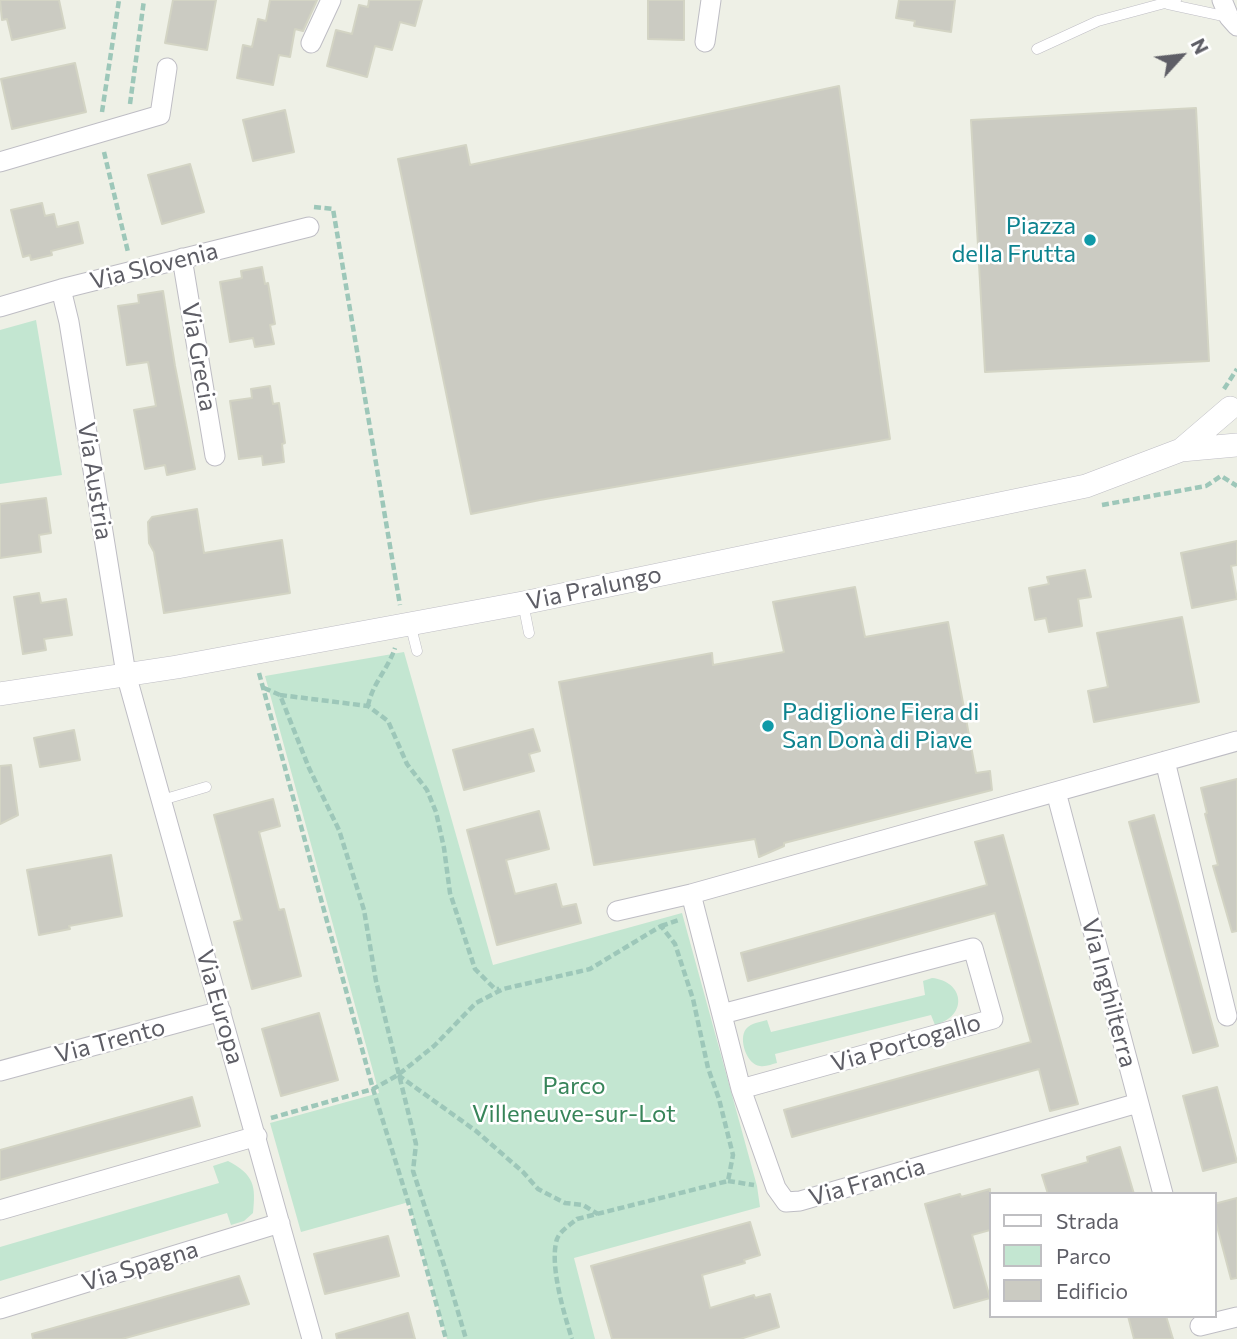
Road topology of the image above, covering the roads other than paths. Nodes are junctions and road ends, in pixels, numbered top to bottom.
1 (331, 0) edge
2 (711, 0) edge
3 (1172, 2) edge
4 (1229, 14) edge
5 (705, 42) dead end
6 (310, 43) dead end
7 (1037, 49) dead end
8 (167, 68) dead end
9 (0, 162) edge
10 (306, 218) road end
11 (182, 258) junction
12 (61, 289) junction
13 (0, 307) edge
14 (1234, 400) edge
15 (1237, 440) edge
16 (1237, 445) edge
17 (1181, 450) junction
18 (215, 456) dead end
19 (523, 603) junction
20 (406, 624) junction
21 (528, 633) dead end
22 (417, 652) dead end
23 (126, 674) junction
24 (0, 694) edge
25 (1237, 741) edge
26 (1165, 761) junction
27 (206, 787) dead end
28 (1056, 792) junction
29 (162, 800) junction
30 (691, 894) junction
31 (617, 911) dead end
32 (221, 1011) junction
33 (722, 1014) junction
34 (1227, 1016) dead end
35 (0, 1070) edge
36 (741, 1089) junction
37 (1138, 1103) junction
38 (257, 1136) junction
39 (1162, 1192) edge
40 (0, 1210) edge
41 (280, 1223) junction
42 (0, 1309) edge
43 (1237, 1317) edge
44 (1200, 1327) edge
45 (312, 1339) edge

1 - 6 street
2 - 5 street
3 - 4 lane
3 - 7 lane
8 - 9 street
10 - 11 street, Via Slovenia
11 - 12 street, Via Slovenia
11 - 18 street, Via Grecia
12 - 13 street, Via Slovenia
12 - 23 street, Via Austria
14 - 15 street, Via Pralungo
14 - 17 street, Via Pralungo
16 - 17 street, Via Pralungo
17 - 19 street, Via Pralungo
19 - 20 street, Via Pralungo
19 - 21 lane
20 - 22 lane
20 - 23 street, Via Pralungo
23 - 24 street, Via Pralungo
23 - 29 street, Via Europa
25 - 26 street
26 - 28 street
26 - 34 street
27 - 29 lane
28 - 30 street
28 - 37 street, Via Inghilterra
29 - 32 street, Via Europa
30 - 31 street
30 - 33 street, Via Francia
32 - 35 street, Via Trento
32 - 38 street, Via Europa
33 - 36 street, Via Francia
33 - 36 street, Via Portogallo
36 - 37 street, Via Francia
37 - 39 street, Via Inghilterra
38 - 40 street
38 - 41 street, Via Europa
41 - 42 street, Via Spagna
41 - 45 street, Via Europa
43 - 44 street

